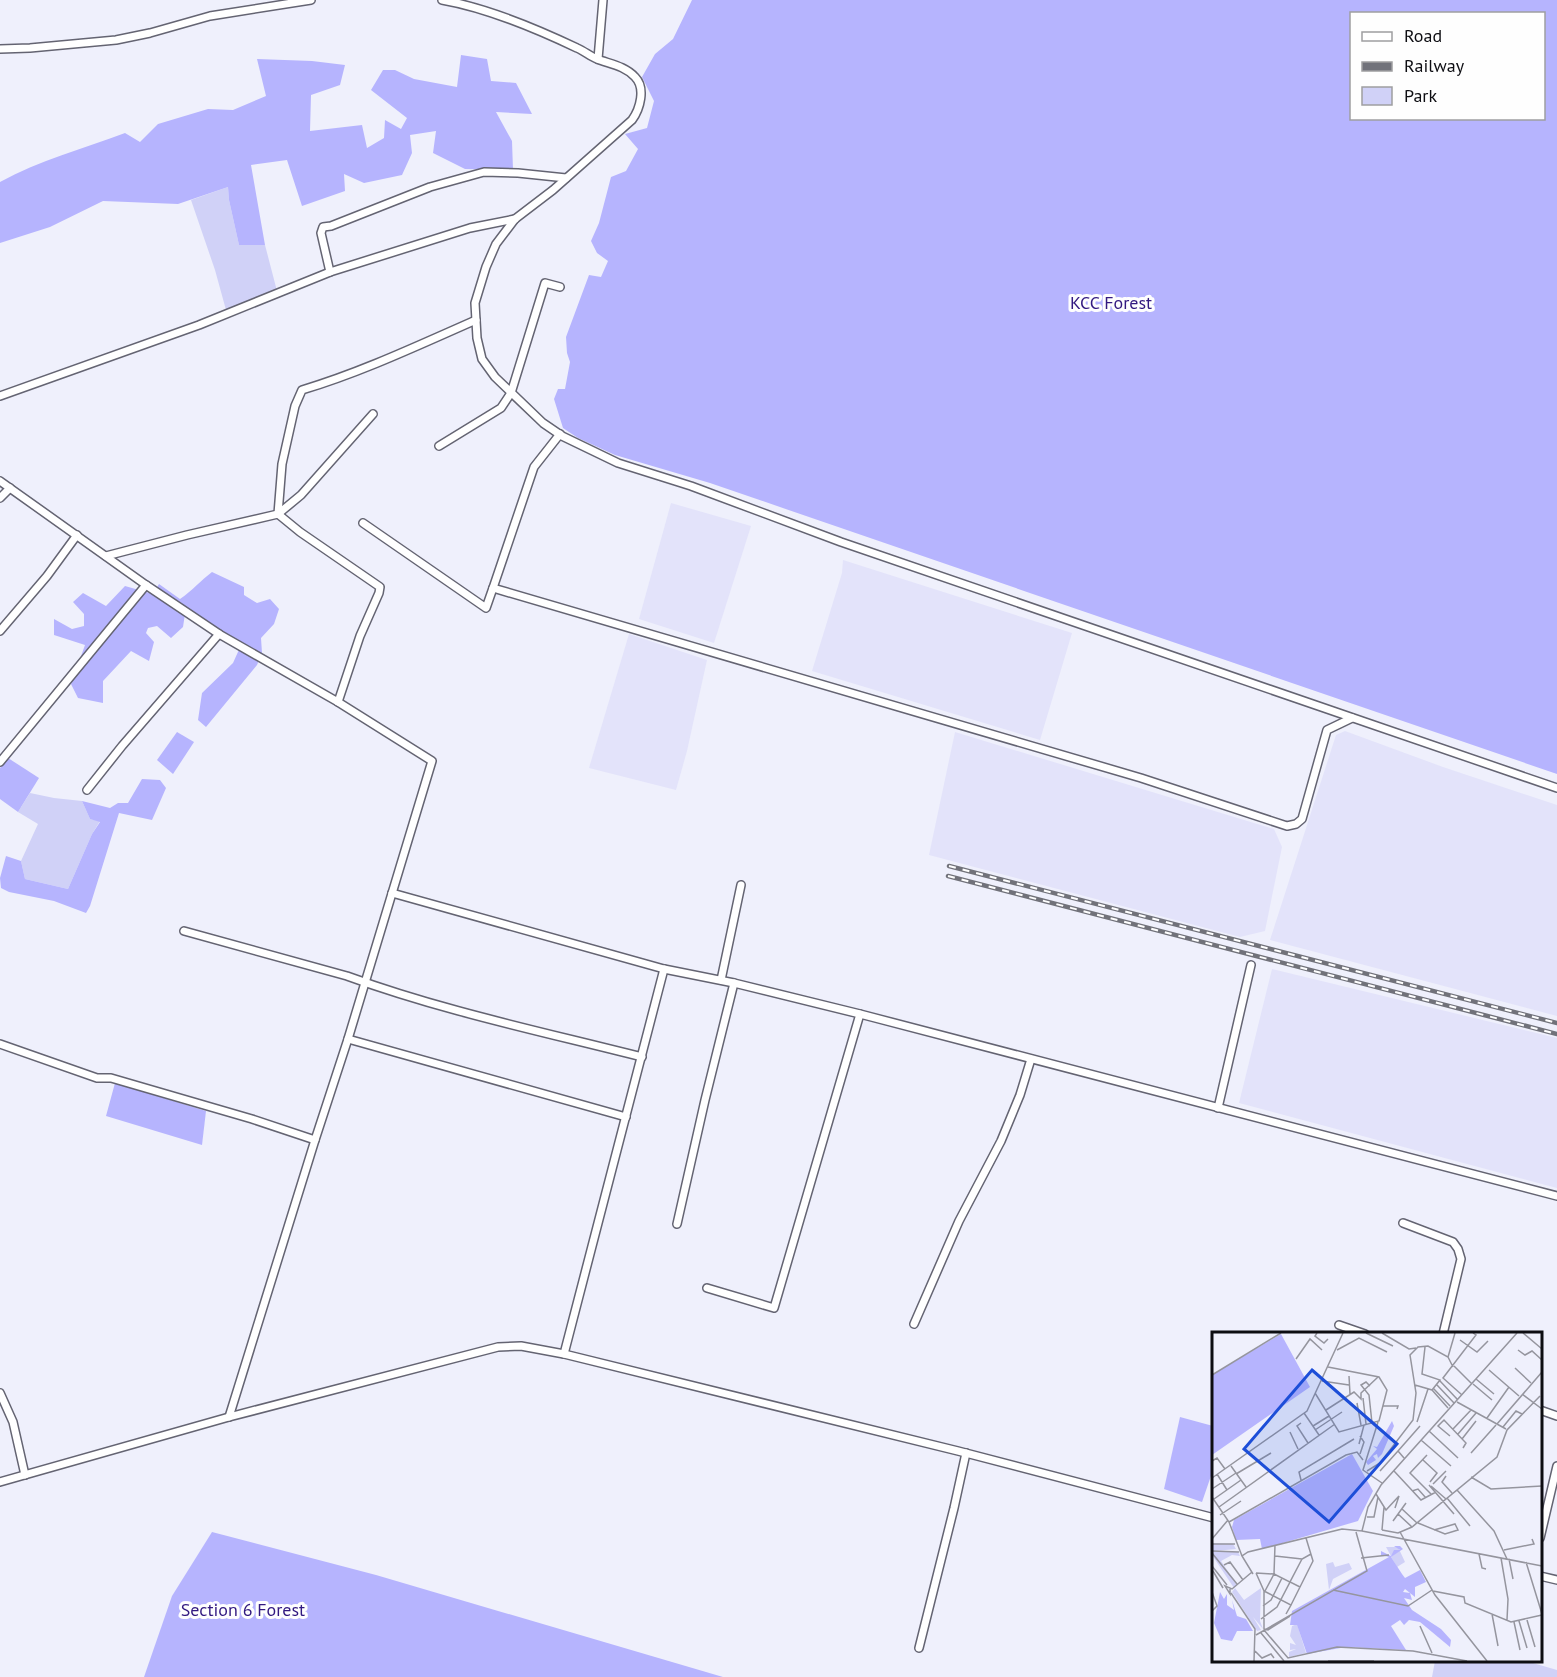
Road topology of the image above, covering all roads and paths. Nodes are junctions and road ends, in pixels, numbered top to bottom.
1 (311, 0) edge
2 (441, 0) edge
3 (603, 0) edge
4 (452, 1) edge
5 (0, 49) edge
6 (598, 59) junction
7 (566, 178) junction
8 (515, 219) junction
9 (330, 272) junction
10 (560, 287) dead end
11 (476, 321) junction
12 (511, 393) junction
13 (0, 396) edge
14 (373, 414) dead end
15 (560, 435) junction
16 (439, 446) dead end
17 (0, 481) edge
18 (10, 488) junction
19 (0, 498) edge
20 (278, 514) junction
21 (363, 523) dead end
22 (76, 535) junction
23 (106, 556) junction
24 (146, 585) junction
25 (492, 588) junction
26 (0, 631) edge
27 (219, 634) junction
28 (338, 702) junction
29 (1352, 718) junction
30 (0, 762) edge
31 (1557, 788) edge
32 (87, 790) dead end
33 (741, 885) dead end
34 (392, 893) junction
35 (184, 931) dead end
36 (1251, 965) dead end
37 (664, 969) junction
38 (721, 980) junction
39 (365, 983) junction
40 (735, 983) junction
41 (860, 1014) junction
42 (348, 1039) junction
43 (0, 1044) edge
44 (642, 1056) junction
45 (1031, 1059) junction
46 (1218, 1108) junction
47 (626, 1116) junction
48 (315, 1140) junction
49 (1557, 1196) edge
50 (1403, 1223) dead end
51 (677, 1224) dead end
52 (707, 1288) dead end
53 (914, 1324) dead end
54 (1339, 1325) dead end
55 (1359, 1332) edge
56 (1443, 1332) edge
57 (564, 1354) junction
58 (0, 1393) edge
59 (1542, 1411) edge
60 (1557, 1416) edge
61 (229, 1417) junction
62 (966, 1453) junction
63 (1557, 1466) edge
64 (25, 1475) junction
65 (0, 1482) edge
66 (1212, 1517) edge
67 (1542, 1530) edge
68 (1542, 1576) edge
69 (1557, 1580) edge
70 (919, 1648) dead end

1 - 5 street
2 - 4 street
3 - 6 street
4 - 6 street
6 - 7 street
7 - 8 street
7 - 9 street
8 - 9 street
8 - 11 street
9 - 13 street
10 - 12 street
11 - 12 street
11 - 20 street
12 - 15 street
12 - 16 street
14 - 20 street
15 - 25 street
15 - 29 street
17 - 18 street
18 - 19 street
18 - 22 street
20 - 23 street
20 - 28 street
21 - 25 street
22 - 23 street
22 - 26 street
23 - 24 street
24 - 27 street
24 - 30 street
25 - 29 street
27 - 28 street
27 - 32 street
28 - 34 street
29 - 31 street
33 - 38 street
34 - 37 street
34 - 39 street
35 - 39 street
36 - 46 street
37 - 38 street
37 - 44 street
38 - 40 street
39 - 42 street
39 - 44 street
40 - 41 street
40 - 51 street
41 - 45 street
41 - 52 street
42 - 47 street
42 - 48 street
43 - 48 street
44 - 47 street
45 - 46 street
45 - 53 street
46 - 49 street
47 - 57 street
48 - 61 street
50 - 56 street
54 - 55 street
57 - 61 street
57 - 62 street
58 - 64 street
59 - 60 street
61 - 64 street
62 - 66 street
62 - 70 street
63 - 67 street
64 - 65 street
68 - 69 street

